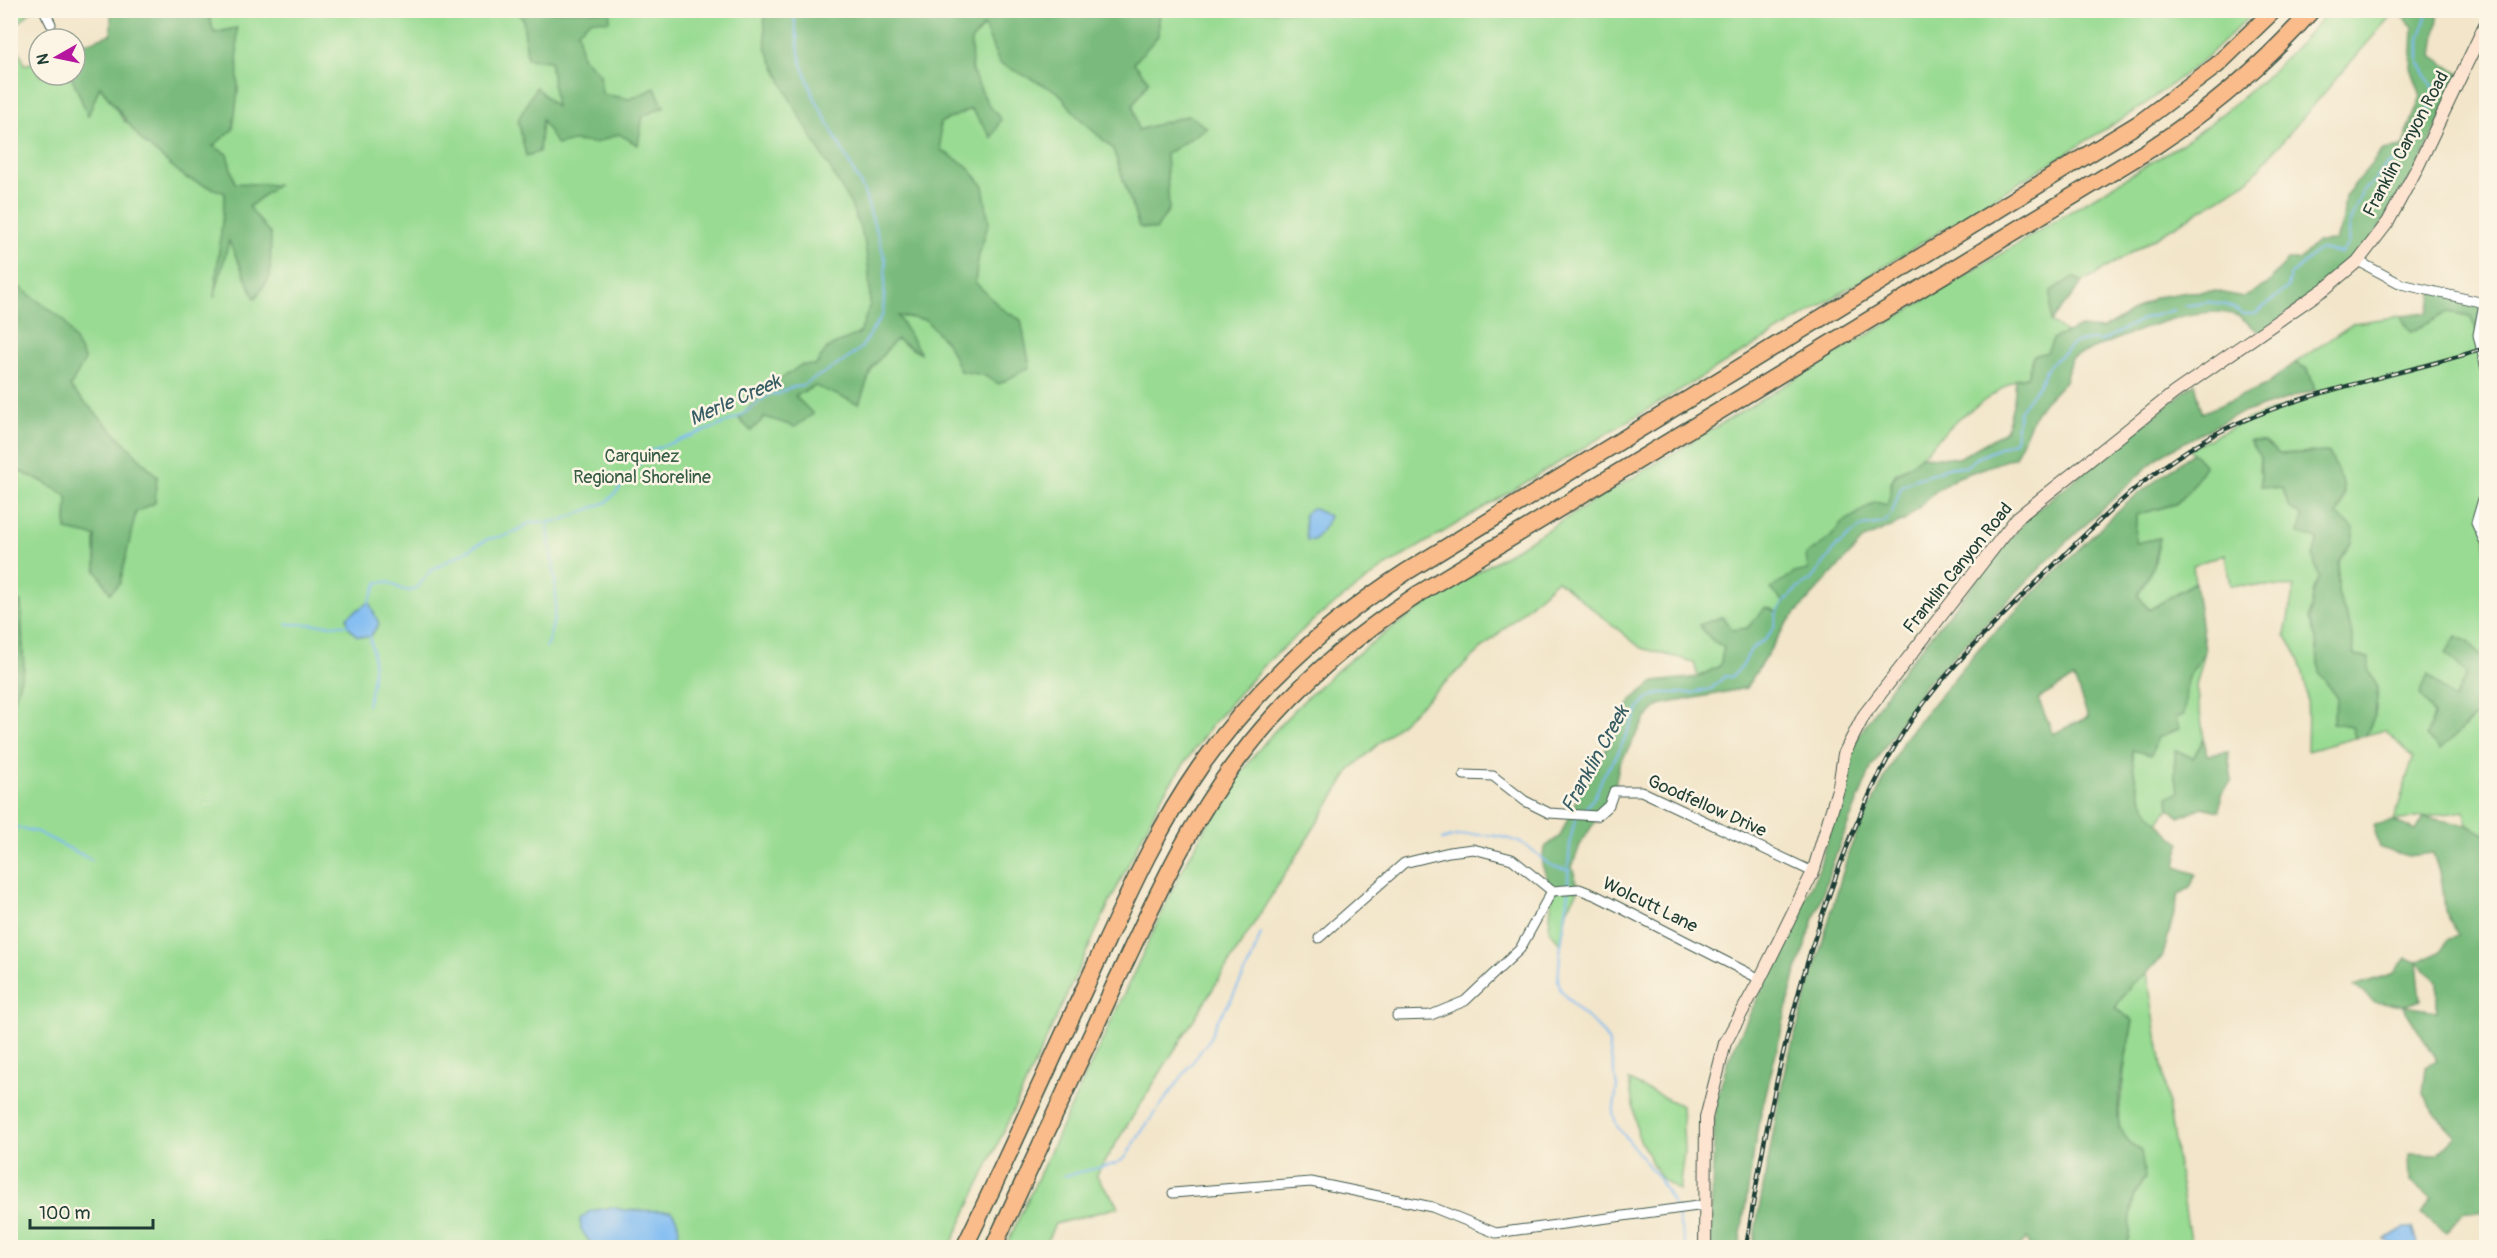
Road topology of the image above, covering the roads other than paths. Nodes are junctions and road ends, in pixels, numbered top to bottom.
1 (44, 10) edge
2 (2274, 10) edge
3 (2312, 10) edge
4 (2487, 23) edge
5 (51, 24) dead end
6 (2358, 261) junction
7 (2487, 369) edge
8 (2487, 489) edge
9 (2487, 545) edge
10 (1464, 776) dead end
11 (1813, 872) junction
12 (1552, 891) junction
13 (1319, 938) dead end
14 (1760, 979) junction
15 (1397, 1016) dead end
16 (1173, 1193) dead end
17 (1705, 1205) junction
18 (964, 1248) edge
19 (993, 1248) edge
20 (1705, 1248) edge

1 - 5 street
2 - 18 highway
3 - 19 highway
4 - 6 street, Franklin Canyon Road
6 - 7 street
6 - 11 street, Franklin Canyon Road
8 - 9 street
10 - 11 street, Goodfellow Drive
11 - 14 street, Franklin Canyon Road
12 - 13 street
12 - 14 street, Wolcutt Lane
12 - 15 street
14 - 17 street, Franklin Canyon Road
16 - 17 street
17 - 20 street, Franklin Canyon Road

